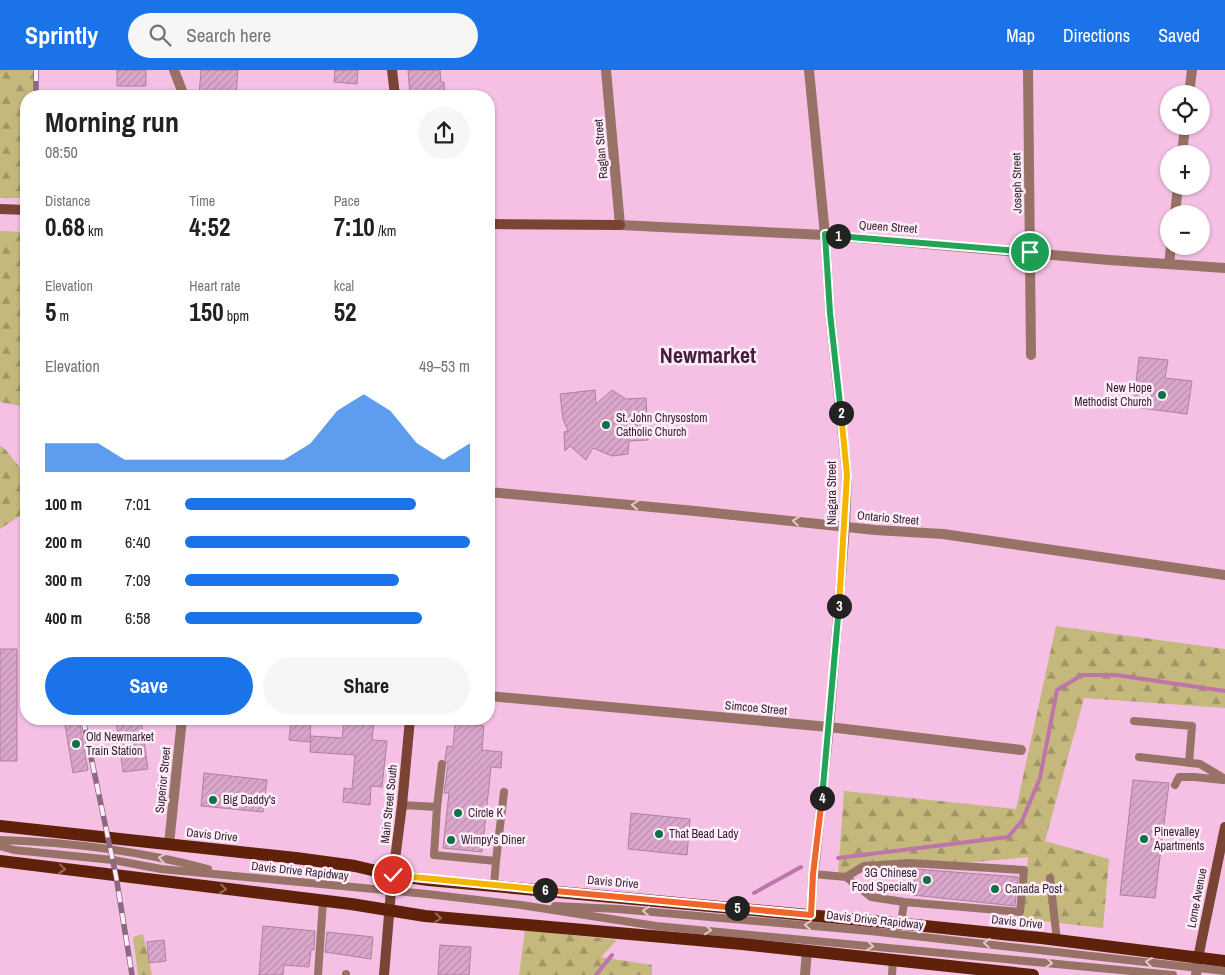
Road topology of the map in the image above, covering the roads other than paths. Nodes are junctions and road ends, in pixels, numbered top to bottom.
1 (174, 70) edge
2 (392, 70) edge
3 (606, 70) edge
4 (809, 70) edge
5 (1028, 70) edge
6 (1192, 70) edge
7 (1190, 85) edge
8 (182, 90) edge
9 (394, 90) edge
10 (4, 210) edge
11 (20, 210) edge
12 (495, 224) edge
13 (620, 225) junction
14 (825, 234) junction
15 (1030, 252) junction
16 (1170, 255) edge
17 (1169, 264) junction
18 (1225, 268) edge
19 (1031, 355) dead end
20 (495, 493) edge
21 (845, 526) junction
22 (1225, 575) edge
23 (495, 697) edge
24 (1134, 721) dead end
25 (181, 725) edge
26 (409, 725) edge
27 (829, 727) junction
28 (1021, 750) dead end
29 (1139, 757) dead end
30 (1190, 763) junction
31 (442, 764) dead end
32 (1225, 779) edge
33 (1175, 785) dead end
34 (504, 792) dead end
35 (402, 805) junction
36 (437, 807) junction
37 (0, 826) edge
38 (1225, 827) edge
39 (16, 834) junction
40 (0, 840) edge
41 (169, 844) junction
42 (0, 846) edge
43 (14, 850) junction
44 (496, 861) junction
45 (0, 862) edge
46 (13, 864) junction
47 (226, 874) junction
48 (813, 874) junction
49 (393, 875) junction
50 (846, 877) junction
51 (1050, 878) dead end
52 (494, 885) junction
53 (391, 891) junction
54 (323, 902) junction
55 (904, 902) junction
56 (521, 905) junction
57 (390, 910) junction
58 (811, 915) junction
59 (901, 924) junction
60 (1057, 940) junction
61 (807, 951) junction
62 (892, 960) junction
63 (1225, 962) edge
64 (1197, 967) edge
65 (1225, 971) edge
66 (318, 975) edge
67 (384, 975) edge
68 (805, 975) edge
69 (892, 975) edge
70 (1033, 975) edge
71 (1173, 975) edge

1 - 8 street
2 - 9 main road
3 - 13 street, Raglan Street
4 - 14 street, Niagara Street
5 - 15 street, Joseph Street
6 - 7 street
10 - 11 main road
12 - 13 main road, Queen Street
13 - 14 street, Queen Street
14 - 15 street, Queen Street
14 - 21 street, Niagara Street
15 - 17 street, Queen Street
15 - 19 street, Joseph Street
16 - 17 street
17 - 18 street, Queen Street
21 -> 20 street, Ontario Street
21 - 22 street, Ontario Street
21 - 27 street, Niagara Street
23 - 27 street, Simcoe Street
24 - 30 lane
25 - 41 street, Superior Street
26 - 35 main road, Main Street South
27 - 28 street, Simcoe Street
27 - 48 street, Niagara Street
29 - 30 lane
30 - 32 lane
31 - 36 lane
32 - 33 lane
34 - 44 lane
35 - 36 lane
35 - 49 main road, Main Street South
36 - 44 lane
37 - 39 main road, Davis Drive
38 - 64 main road, Lorne Avenue
39 - 40 lane, Davis Drive Rapidway
39 - 41 main road, Davis Drive
39 - 43 lane
47 -> 39 lane, Davis Drive Rapidway
41 - 49 main road, Davis Drive
42 - 43 lane, Davis Drive Rapidway
43 - 46 lane
43 - 47 lane, Davis Drive Rapidway
44 - 52 lane
45 - 46 main road
46 -> 54 main road
47 - 53 lane, Davis Drive Rapidway
48 - 50 lane
48 - 58 street, Niagara Street
49 - 52 main road, Davis Drive
49 - 53 street, Main Street South
50 - 55 lane
50 - 55 lane
51 - 60 lane
52 - 58 main road, Davis Drive
53 - 56 lane, Davis Drive Rapidway
53 - 57 main road
54 - 57 main road
54 - 66 lane
55 - 59 lane
64 -> 56 lane, Davis Drive Rapidway
56 -> 71 lane, Davis Drive Rapidway
57 -> 61 main road
57 - 67 main road
58 - 59 main road, Davis Drive
59 - 60 main road, Davis Drive
60 - 64 main road, Davis Drive
61 - 62 main road
61 - 68 street
62 - 69 lane
62 - 70 main road
63 - 64 main road, Davis Drive
64 - 65 lane, Davis Drive Rapidway

